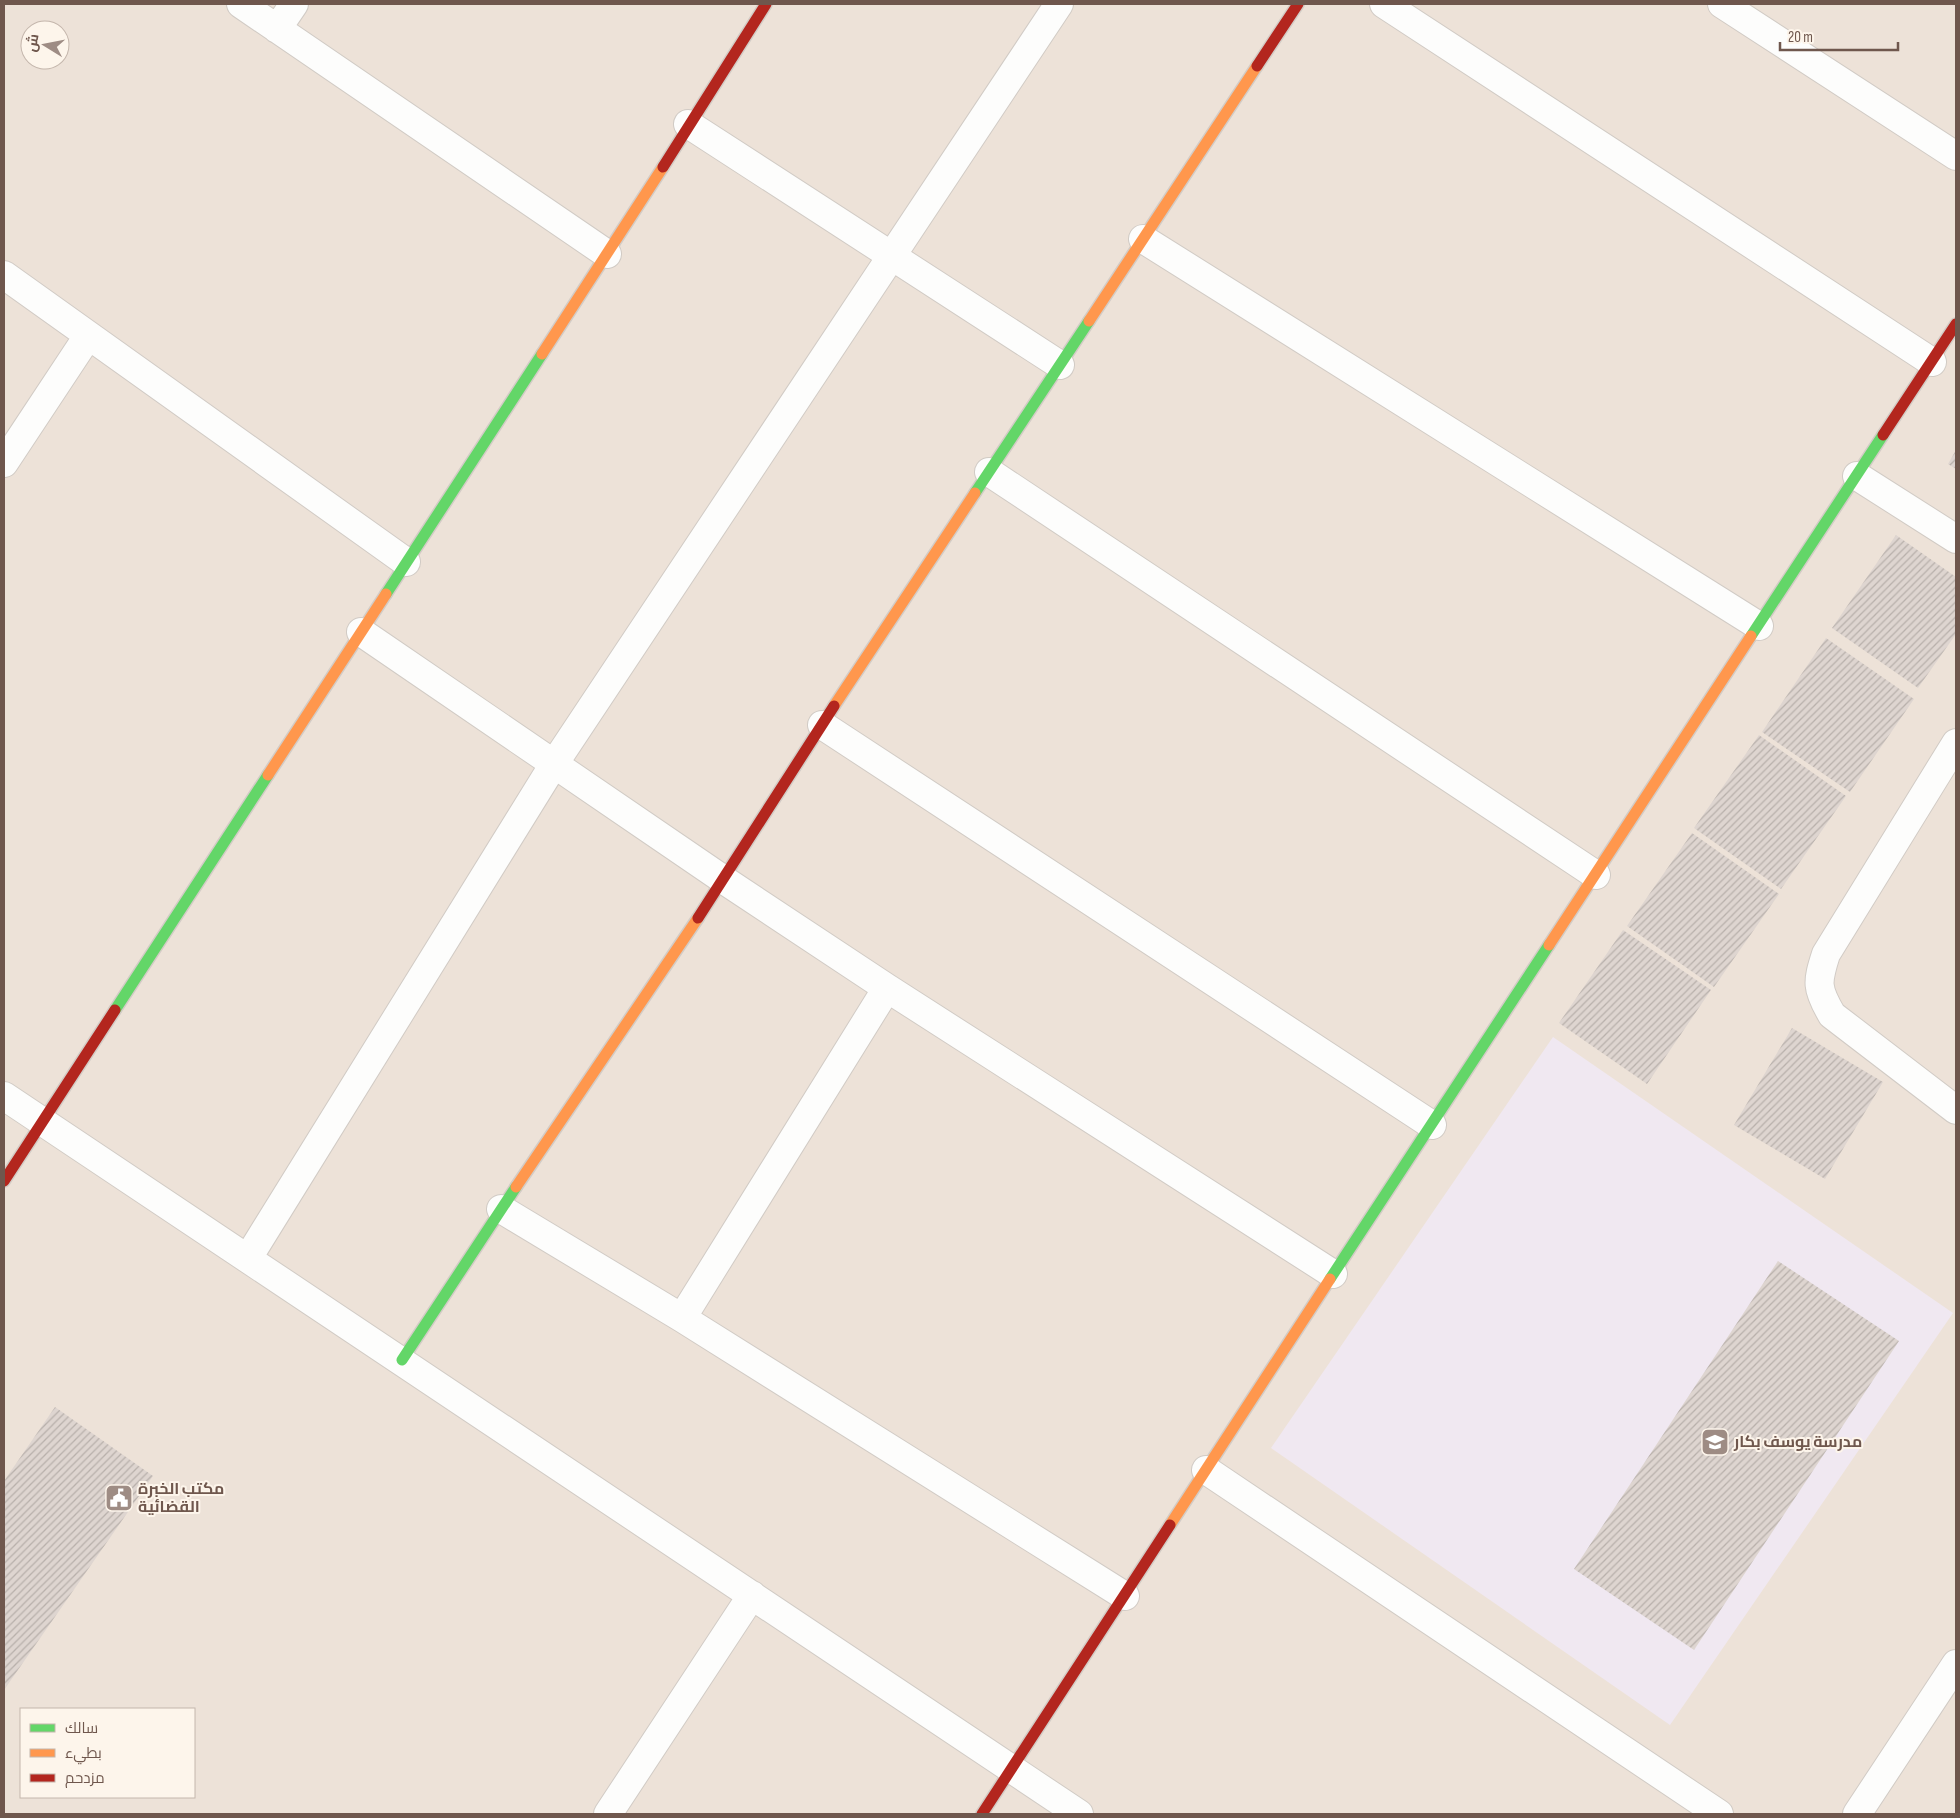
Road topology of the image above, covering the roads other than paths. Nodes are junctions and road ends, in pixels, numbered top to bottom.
1 (241, 4) edge
2 (294, 4) edge
3 (766, 4) edge
4 (1059, 4) edge
5 (1298, 4) edge
6 (1384, 4) edge
7 (1722, 4) edge
8 (277, 29) junction
9 (688, 124) junction
10 (1956, 156) edge
11 (1143, 239) junction
12 (607, 254) junction
13 (891, 255) junction
14 (4, 275) edge
15 (1956, 324) edge
16 (88, 336) junction
17 (1932, 362) junction
18 (1060, 364) junction
19 (4, 463) edge
20 (989, 472) junction
21 (1857, 476) junction
22 (1956, 539) edge
23 (406, 562) junction
24 (1759, 626) junction
25 (361, 632) junction
26 (822, 725) junction
27 (1953, 756) edge
28 (554, 764) junction
29 (1596, 875) junction
30 (724, 880) junction
31 (887, 988) junction
32 (4, 1096) edge
33 (1956, 1110) edge
34 (42, 1120) junction
35 (1432, 1126) junction
36 (4, 1181) edge
37 (501, 1209) junction
38 (248, 1258) junction
39 (1333, 1274) junction
40 (682, 1318) junction
41 (402, 1360) junction
42 (1206, 1470) junction
43 (752, 1595) junction
44 (1125, 1596) junction
45 (1956, 1664) edge
46 (1012, 1769) junction
47 (608, 1814) edge
48 (982, 1814) edge
49 (1079, 1814) edge
50 (1719, 1814) edge
51 (1857, 1814) edge

1 - 8 street
2 - 8 street
3 - 9 street
4 - 13 street
5 - 11 street
6 - 17 street
7 - 10 street
8 - 12 street
9 - 12 street
9 - 13 street
11 - 18 street
11 - 24 street
12 - 23 street
13 - 18 street
13 - 28 street
14 - 16 street
15 - 17 street
16 - 19 street
16 - 23 street
17 - 21 street
18 - 20 street
20 - 26 street
20 - 29 street
21 - 22 street
21 - 24 street
23 - 25 street
24 - 29 street
25 - 28 street
25 - 34 street
26 - 30 street
26 - 35 street
27 - 33 street
28 - 30 street
28 - 38 street
29 - 35 street
30 - 31 street
30 - 37 street
31 - 39 street
31 - 40 street
32 - 34 street
34 - 36 street
34 - 38 street
35 - 39 street
37 - 40 street
37 - 41 street
38 - 41 street
39 - 42 street
40 - 44 street
41 - 43 street
42 - 44 street
42 - 50 street
43 - 46 street
43 - 47 street
44 - 46 street
45 - 51 street
46 - 48 street
46 - 49 street

